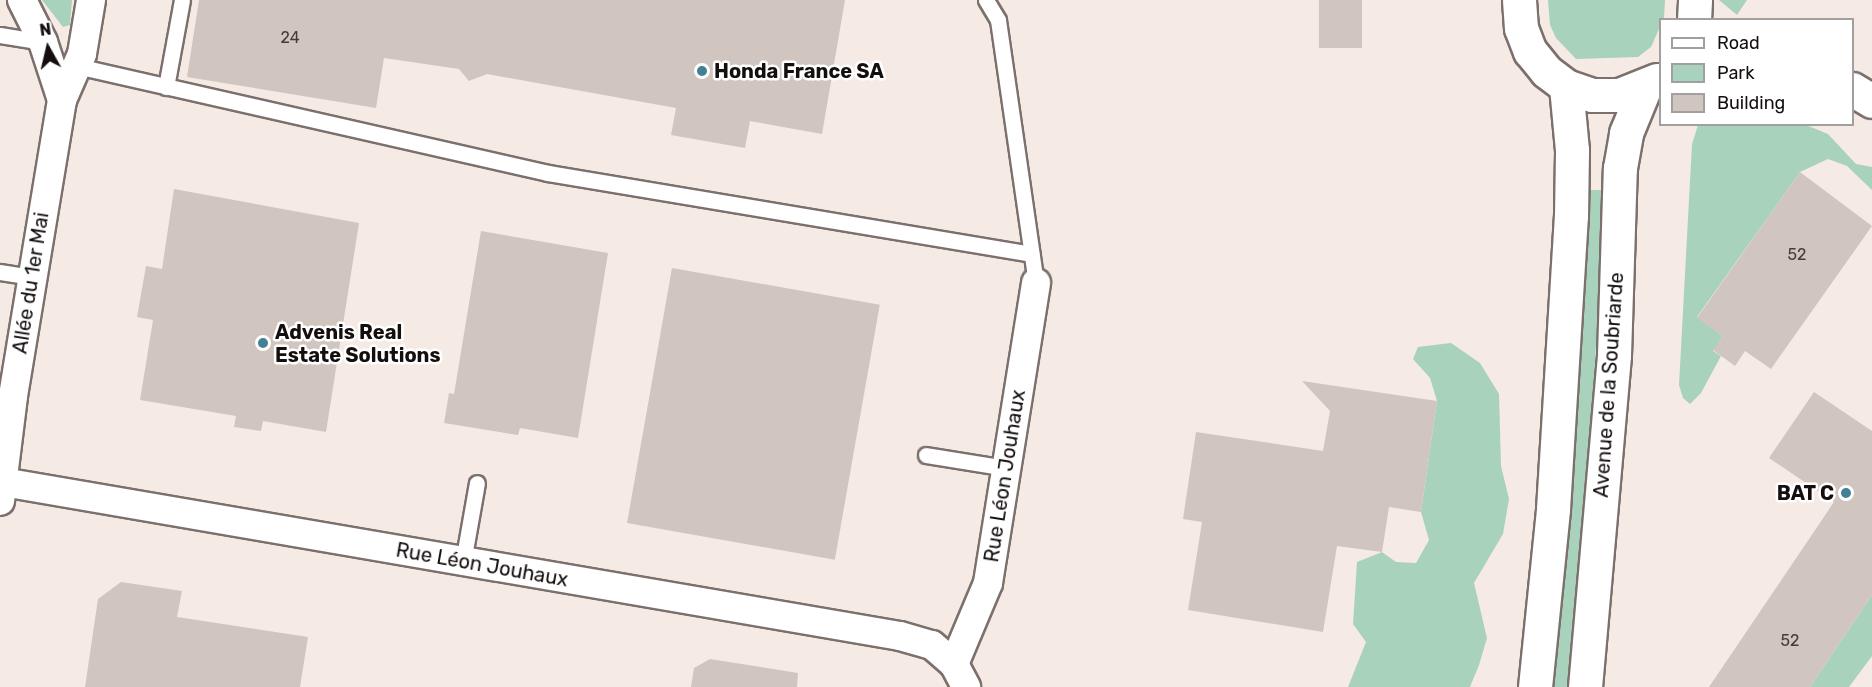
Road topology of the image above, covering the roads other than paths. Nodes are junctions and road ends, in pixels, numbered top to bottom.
1 (22, 0) edge
2 (91, 0) edge
3 (182, 0) edge
4 (986, 0) edge
5 (1695, 0) edge
6 (1518, 1) edge
7 (1694, 18) edge
8 (0, 35) edge
9 (43, 42) junction
10 (77, 66) junction
11 (1653, 82) edge
12 (1566, 86) junction
13 (166, 87) junction
14 (1854, 90) edge
15 (62, 100) junction
16 (1872, 101) edge
17 (1031, 254) junction
18 (0, 272) edge
19 (32, 277) junction
20 (1036, 283) joint
21 (6, 390) edge
22 (926, 455) dead end
23 (1006, 468) junction
24 (477, 483) dead end
25 (2, 492) edge
26 (463, 562) junction
27 (960, 676) edge
28 (1535, 687) edge
29 (1585, 687) edge

1 - 9 street, Allée du 1er Mai
2 - 10 street, Allée du 1er Mai
3 - 13 lane
4 - 17 lane
5 - 7 street
6 - 12 street
8 - 9 lane
9 - 15 street, Allée du 1er Mai
10 - 13 lane
10 - 15 street, Allée du 1er Mai
11 - 12 street
11 - 29 street, Avenue de la Soubriarde
12 - 28 street
13 - 17 lane
14 - 16 street
15 - 19 street, Allée du 1er Mai
17 - 20 lane
18 - 19 lane
19 - 21 street, Allée du 1er Mai
20 - 23 street, Rue Léon Jouhaux
21 - 25 street, Allée du 1er Mai
22 - 23 lane
23 - 27 street, Rue Léon Jouhaux
24 - 26 lane
25 - 26 street, Rue Léon Jouhaux
26 - 27 street, Rue Léon Jouhaux

